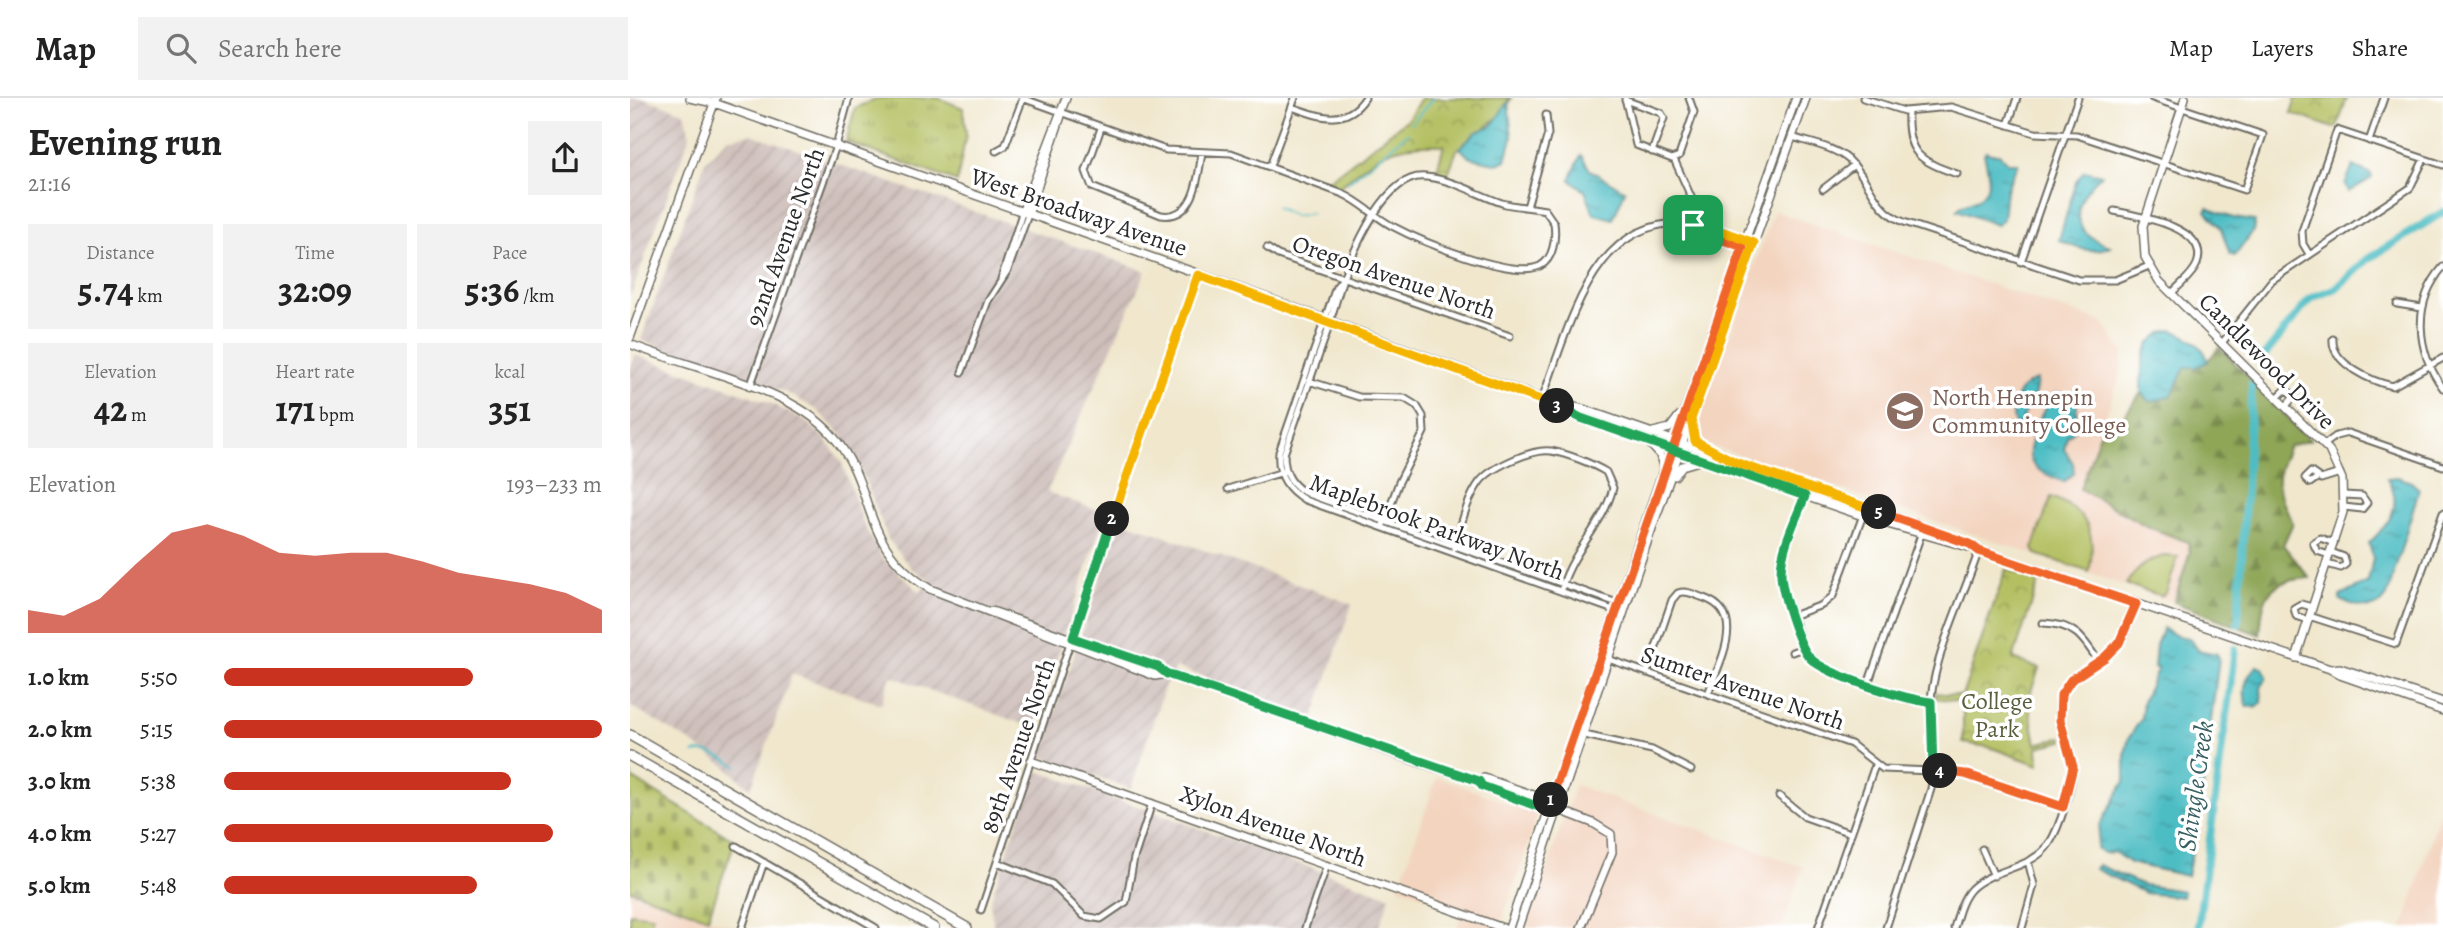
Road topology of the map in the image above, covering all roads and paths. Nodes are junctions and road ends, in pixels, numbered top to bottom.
1 (690, 98) edge
2 (849, 98) edge
3 (1022, 98) edge
4 (1066, 98) edge
5 (1295, 98) edge
6 (1364, 98) edge
7 (1689, 98) edge
8 (1796, 98) edge
9 (1806, 98) edge
10 (1863, 98) edge
11 (2017, 98) edge
12 (2077, 98) edge
13 (2152, 98) edge
14 (2185, 98) edge
15 (2384, 98) edge
16 (1625, 99) edge
17 (1937, 99) edge
18 (712, 100) edge
19 (1292, 107) junction
20 (1939, 107) junction
21 (2181, 108) junction
22 (1908, 111) junction
23 (1061, 112) junction
24 (1546, 115) dead end
25 (2008, 125) junction
26 (1101, 128) junction
27 (2065, 135) junction
28 (1792, 137) junction
29 (2370, 141) junction
30 (836, 146) junction
31 (996, 150) dead end
32 (1202, 152) junction
33 (1653, 152) junction
34 (1674, 159) junction
35 (2424, 159) junction
36 (2163, 164) junction
37 (1854, 165) junction
38 (2443, 165) edge
39 (1270, 166) junction
40 (1958, 174) dead end
41 (1823, 189) dead end
42 (1527, 208) junction
43 (2114, 211) dead end
44 (1025, 214) junction
45 (1375, 215) junction
46 (2145, 218) junction
47 (1693, 225) junction
48 (1744, 243) junction
49 (1753, 247) junction
50 (1267, 248) dead end
51 (2309, 254) junction
52 (2021, 262) junction
53 (2149, 266) junction
54 (2443, 267) edge
55 (1198, 275) junction
56 (1342, 278) junction
57 (2172, 293) junction
58 (2397, 304) dead end
59 (2422, 308) junction
60 (1719, 315) junction
61 (1327, 321) junction
62 (1510, 336) dead end
63 (630, 338) edge
64 (2333, 340) dead end
65 (2222, 343) junction
66 (630, 344) edge
67 (2443, 358) edge
68 (2430, 364) junction
69 (962, 372) dead end
70 (1307, 380) junction
71 (750, 387) junction
72 (2443, 388) edge
73 (2277, 398) junction
74 (1545, 400) junction
75 (2286, 406) junction
76 (1691, 419) junction
77 (1644, 436) junction
78 (2324, 446) junction
79 (1677, 447) junction
80 (1703, 461) junction
81 (1735, 462) junction
82 (2443, 466) edge
83 (1663, 471) junction
84 (1283, 472) junction
85 (2340, 472) junction
86 (2316, 478) dead end
87 (1228, 489) dead end
88 (2344, 495) junction
89 (1805, 496) junction
90 (2344, 507) junction
91 (1864, 511) junction
92 (2443, 513) edge
93 (1384, 525) junction
94 (1922, 531) junction
95 (1650, 534) junction
96 (2334, 543) junction
97 (1453, 550) junction
98 (1979, 551) junction
99 (2330, 553) junction
100 (2327, 564) junction
101 (1562, 587) junction
102 (2136, 604) junction
103 (2312, 607) junction
104 (1621, 609) junction
105 (1792, 615) junction
106 (2309, 618) junction
107 (2043, 623) dead end
108 (1071, 641) junction
109 (1803, 648) junction
110 (1792, 652) dead end
111 (2296, 658) junction
112 (1608, 659) junction
113 (2098, 661) junction
114 (2330, 669) junction
115 (1647, 673) junction
116 (1868, 684) junction
117 (1708, 694) junction
118 (2443, 701) edge
119 (1931, 702) junction
120 (2443, 711) edge
121 (1574, 732) junction
122 (1582, 735) junction
123 (630, 736) edge
124 (630, 756) edge
125 (1031, 761) junction
126 (1875, 765) junction
127 (1691, 770) dead end
128 (1933, 771) junction
129 (1779, 796) dead end
130 (1152, 803) junction
131 (1549, 806) junction
132 (2063, 807) junction
133 (1557, 810) junction
134 (1850, 833) junction
135 (736, 846) dead end
136 (1982, 849) dead end
137 (2028, 860) junction
138 (764, 862) junction
139 (997, 862) junction
140 (1327, 865) junction
141 (1994, 876) junction
142 (982, 910) dead end
143 (951, 924) edge
144 (742, 928) edge
145 (876, 928) edge
146 (933, 928) edge
147 (967, 928) edge
148 (1305, 928) edge
149 (1503, 928) edge
150 (1509, 928) edge
151 (1518, 928) edge
152 (1581, 928) edge
153 (1818, 928) edge
154 (1886, 928) edge
155 (1954, 928) edge
156 (2022, 928) edge

1 - 18 main road, West Broadway Avenue
2 - 30 street, 92nd Avenue North
3 - 23 street
3 - 31 street
4 - 23 main road
5 - 19 street
6 - 19 street
7 - 34 street
8 - 48 main road
9 - 28 main road
10 - 22 street
11 - 25 street
12 - 27 street
13 - 21 street
14 - 21 main road
15 - 29 street
16 - 33 street
16 - 33 street
17 - 20 street
18 - 30 main road, West Broadway Avenue
18 - 63 main road
19 - 39 street
20 - 22 street
20 - 25 street
21 - 36 main road
21 - 36 street
22 - 40 street
23 - 26 street
23 - 44 main road
24 - 42 street
25 - 27 street
26 - 32 street
26 - 32 street
27 - 36 street
27 - 52 street
28 - 37 street
28 - 49 main road
29 - 35 street
29 - 51 street
30 - 44 main road, West Broadway Avenue
30 - 71 street, 92nd Avenue North
32 - 39 street
33 - 34 street
34 - 47 street
35 - 38 street
35 - 51 street
36 - 46 main road
37 - 41 street
37 - 52 street
39 - 45 street
42 - 45 street, Maplebrook Parkway North
42 - 45 street, Maplebrook Parkway North
43 - 46 street
44 - 55 main road, West Broadway Avenue
44 - 69 street
45 - 56 street, Maplebrook Parkway North
46 - 53 main road
46 - 57 street
47 - 48 street
47 - 74 street
48 - 49 street
48 - 60 main road
49 - 76 main road
50 - 56 street, Oregon Avenue North
51 - 65 street
52 - 53 street
53 - 57 main road, Candlewood Drive
54 - 59 street
55 - 61 main road, West Broadway Avenue
55 - 108 street, 89th Avenue North
56 - 61 street, Maplebrook Parkway North
56 - 62 street, Oregon Avenue North
57 - 65 main road, Candlewood Drive
58 - 59 street
59 - 68 street
60 - 77 main road
60 - 79 main road
61 - 70 street, Maplebrook Parkway North
61 - 74 main road, West Broadway Avenue
64 - 68 street
65 - 73 main road, Candlewood Drive
66 - 71 main road
67 - 68 street
68 - 72 street
70 - 84 street, Maplebrook Parkway North
70 - 93 street
71 - 108 main road
73 - 75 main road, Candlewood Drive
73 - 75 street
74 - 77 main road, West Broadway Avenue
75 - 78 main road, Candlewood Drive
76 - 79 main road
76 - 81 main road
77 - 79 main road, West Broadway Avenue
77 - 83 main road
78 - 82 street
78 - 85 main road, Candlewood Drive
79 - 80 main road, West Broadway Avenue
79 - 81 main road, West Broadway Avenue
79 - 83 main road
79 - 95 main road
80 - 89 main road, West Broadway Avenue
80 - 95 main road
81 - 91 main road, West Broadway Avenue
83 - 104 main road
84 - 87 street
84 - 93 street, Maplebrook Parkway North
85 - 86 street
85 - 88 main road, Candlewood Drive
88 - 90 main road, Candlewood Drive
88 - 90 street
89 - 91 main road, West Broadway Avenue
89 - 105 street
90 - 96 main road, Candlewood Drive
91 - 94 main road, West Broadway Avenue
91 - 105 street
92 - 106 street
93 - 97 street, Maplebrook Parkway North
94 - 98 main road, West Broadway Avenue
94 - 116 street
95 - 104 main road
96 - 99 main road, Candlewood Drive
96 - 99 street
97 - 101 street, Maplebrook Parkway North
97 - 101 street
98 - 102 main road, West Broadway Avenue
98 - 119 street
99 - 100 main road, Candlewood Drive
99 - 100 street
100 - 103 main road, Candlewood Drive
101 - 104 street, Maplebrook Parkway North
102 - 111 main road, West Broadway Avenue
102 - 113 street
103 - 106 main road, Candlewood Drive
103 - 106 street
104 - 112 main road
104 - 121 main road
105 - 109 street
106 - 111 main road, Candlewood Drive
107 - 113 street
108 - 125 street, 89th Avenue North
108 - 131 main road
109 - 110 street
109 - 116 street
111 - 114 main road, West Broadway Avenue
112 - 115 street, Sumter Avenue North
112 - 122 main road
113 - 132 street
114 - 118 main road, West Broadway Avenue
114 - 120 main road, West Broadway Avenue
115 - 117 street, Sumter Avenue North
115 - 117 street
116 - 119 street
117 - 126 street, Sumter Avenue North
119 - 128 street
121 - 122 street
121 - 131 main road
122 - 127 street
122 - 133 main road
123 - 143 highway
124 - 146 highway
125 - 130 main road, Xylon Avenue North
125 - 139 street, 89th Avenue North
126 - 128 street, Sumter Avenue North
126 - 134 street
128 - 132 street, Sumter Avenue North
128 - 154 street
129 - 134 street
130 - 139 street
130 - 140 main road, Xylon Avenue North
131 - 133 main road
131 - 150 main road
132 - 137 street
133 - 151 main road
133 - 152 main road
134 - 153 street
135 - 138 street
136 - 141 street
137 - 141 street
137 - 156 street
138 - 144 street
138 - 145 street
139 - 142 street, 89th Avenue North
140 - 148 street
140 - 149 main road, Xylon Avenue North
141 - 155 street
143 - 147 highway

